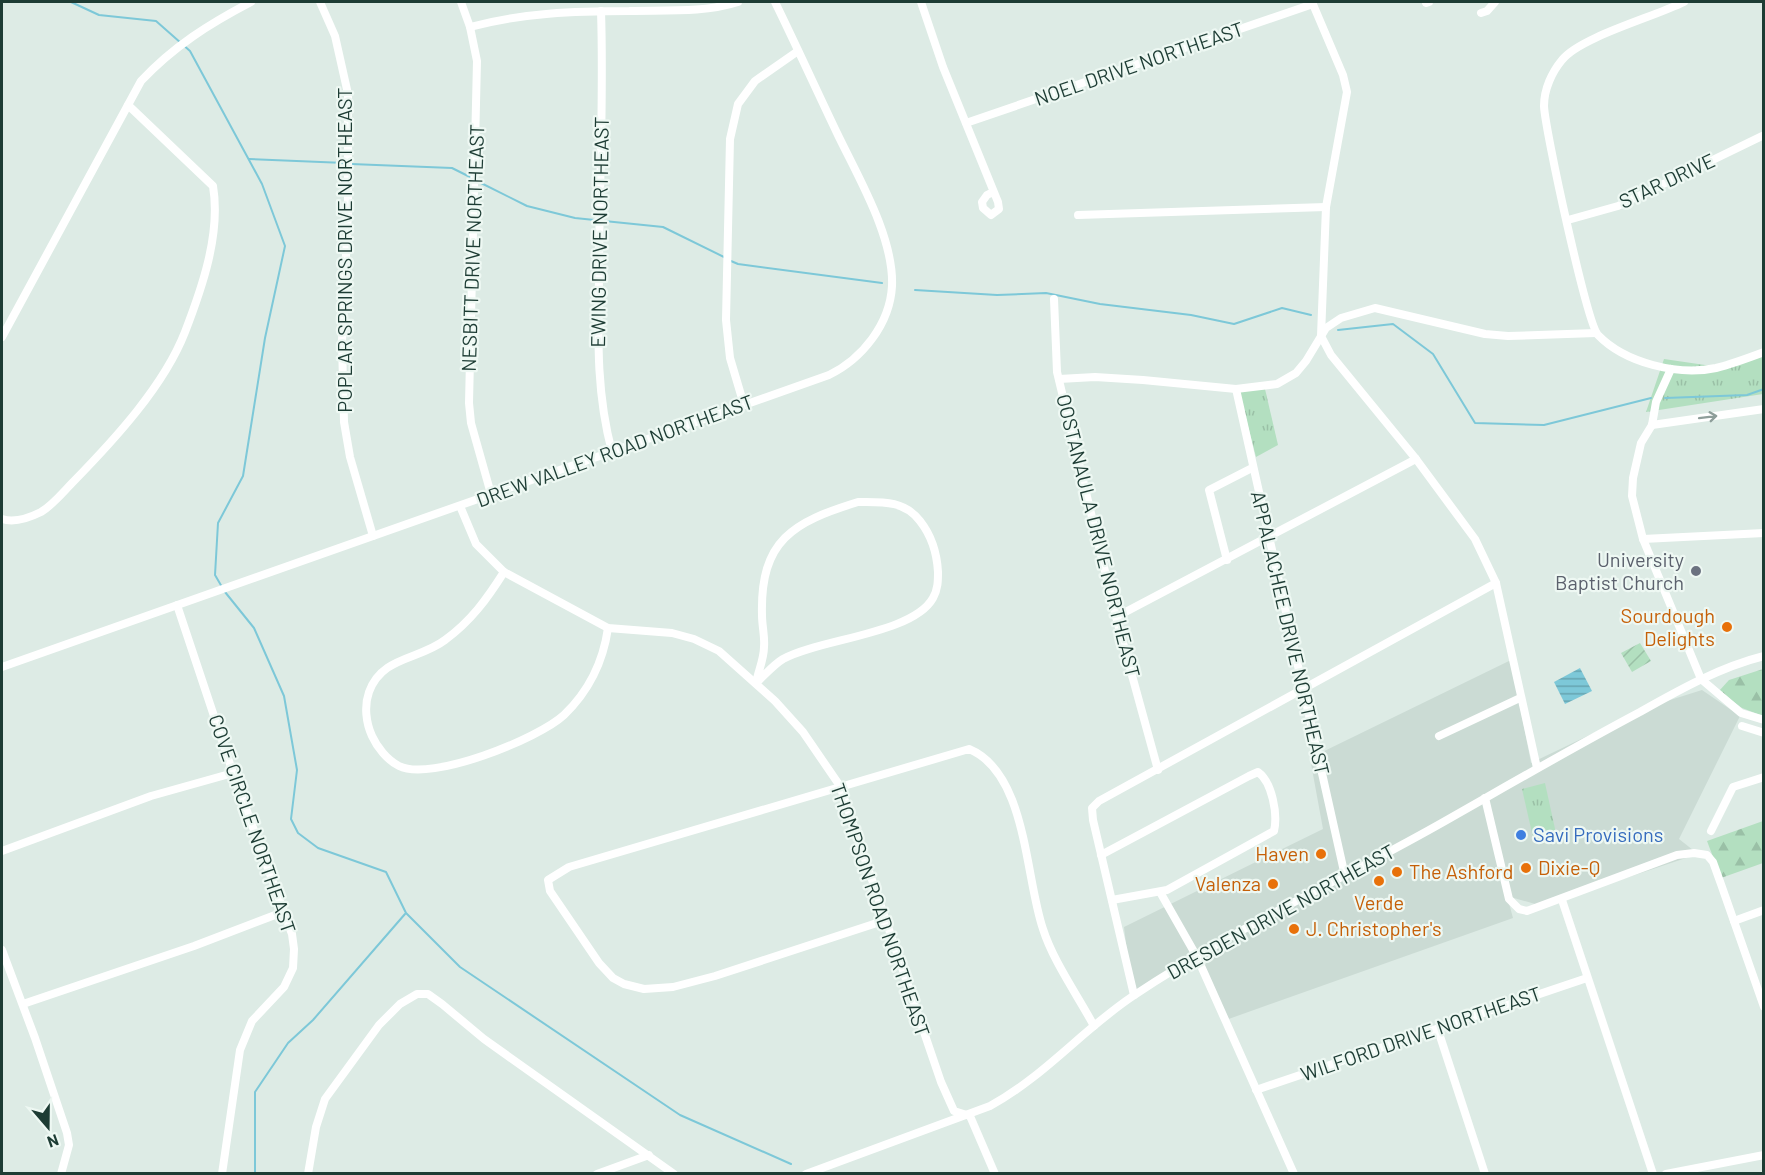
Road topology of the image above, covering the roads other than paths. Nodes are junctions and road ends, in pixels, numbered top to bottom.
1 (251, 2) edge
2 (320, 2) edge
3 (461, 2) edge
4 (738, 2) edge
5 (775, 2) edge
6 (921, 2) edge
7 (1495, 2) edge
8 (1684, 2) edge
9 (1313, 3) edge
10 (601, 11) junction
11 (1481, 13) dead end
12 (470, 27) junction
13 (798, 51) junction
14 (128, 105) junction
15 (966, 123) junction
16 (1764, 135) edge
17 (993, 192) dead end
18 (1326, 207) junction
19 (1078, 215) dead end
20 (1568, 220) junction
21 (1054, 299) dead end
22 (1596, 333) junction
23 (1321, 336) junction
24 (2, 337) edge
25 (1764, 352) edge
26 (1671, 369) junction
27 (1059, 380) junction
28 (1236, 388) junction
29 (744, 405) junction
30 (1764, 409) edge
31 (1652, 424) junction
32 (612, 452) junction
33 (1416, 459) junction
34 (1252, 468) junction
35 (491, 494) junction
36 (460, 506) junction
37 (2, 519) edge
38 (1764, 533) edge
39 (373, 536) junction
40 (1268, 539) junction
41 (1643, 539) junction
42 (1227, 560) junction
43 (504, 572) junction
44 (1496, 582) junction
45 (177, 605) junction
46 (1116, 617) junction
47 (608, 628) junction
48 (1764, 656) edge
49 (2, 667) edge
50 (1701, 679) junction
51 (756, 683) junction
52 (1302, 692) junction
53 (1520, 698) junction
54 (1764, 720) edge
55 (1742, 726) dead end
56 (1764, 733) edge
57 (1439, 736) dead end
58 (1537, 768) junction
59 (1158, 770) junction
60 (233, 773) junction
61 (1764, 777) edge
62 (840, 786) junction
63 (1485, 798) junction
64 (1711, 831) dead end
65 (2, 851) edge
66 (1101, 855) junction
67 (1345, 876) junction
68 (1160, 892) junction
69 (1112, 900) junction
70 (1562, 900) junction
71 (1764, 910) edge
72 (283, 912) junction
73 (886, 920) junction
74 (1734, 921) junction
75 (2, 950) edge
76 (1197, 957) junction
77 (1587, 978) junction
78 (1134, 995) junction
79 (22, 1004) junction
80 (1764, 1007) edge
81 (1094, 1026) junction
82 (1438, 1030) junction
83 (1256, 1090) junction
84 (970, 1116) junction
85 (649, 1155) junction
86 (1764, 1155) edge
87 (62, 1173) edge
88 (222, 1173) edge
89 (308, 1173) edge
90 (597, 1173) edge
91 (674, 1173) edge
92 (806, 1173) edge
93 (995, 1173) edge
94 (1294, 1173) edge
95 (1485, 1173) edge
96 (1653, 1173) edge
97 (1666, 1173) edge

1 - 14 street
2 - 39 street, POPLAR SPRINGS DRIVE NORTHEAST
3 - 12 street, NESBITT DRIVE NORTHEAST
4 - 10 street
5 - 13 street, DREW VALLEY ROAD NORTHEAST
6 - 15 street
7 - 11 street
8 - 20 street
9 - 15 street, NOEL DRIVE NORTHEAST
9 - 18 street
10 - 12 street
10 - 32 street, EWING DRIVE NORTHEAST
12 - 35 street, NESBITT DRIVE NORTHEAST
13 - 29 street
13 - 29 street, DREW VALLEY ROAD NORTHEAST
14 - 24 street
14 - 37 street
15 - 17 street
16 - 20 street, STAR DRIVE
18 - 19 street
18 - 23 street
20 - 22 street
21 - 27 street, OOSTANAULA DRIVE NORTHEAST
22 - 23 street
22 - 26 street
23 - 28 street
23 - 33 street
25 - 26 street
26 - 31 street
27 - 28 street
27 - 46 street, OOSTANAULA DRIVE NORTHEAST
28 - 34 street, APPALACHEE DRIVE NORTHEAST
29 - 32 street, DREW VALLEY ROAD NORTHEAST
31 -> 30 street
31 - 41 street
32 - 35 street, DREW VALLEY ROAD NORTHEAST
33 - 40 street
33 - 44 street
34 - 40 street, APPALACHEE DRIVE NORTHEAST
34 - 42 street
35 - 36 street, DREW VALLEY ROAD NORTHEAST
36 - 39 street, DREW VALLEY ROAD NORTHEAST
36 - 43 street, THOMPSON ROAD NORTHEAST
38 - 41 street
39 - 45 street, DREW VALLEY ROAD NORTHEAST
40 - 42 street
40 - 52 street, APPALACHEE DRIVE NORTHEAST
41 - 50 street
42 - 46 street
43 - 47 street, THOMPSON ROAD NORTHEAST
43 - 47 street
44 - 52 street
44 - 53 street
45 - 49 street, DREW VALLEY ROAD NORTHEAST
45 - 60 street, COVE CIRCLE NORTHEAST
46 - 59 street, OOSTANAULA DRIVE NORTHEAST
47 - 51 street, THOMPSON ROAD NORTHEAST
48 - 50 street, DRESDEN DRIVE NORTHEAST
50 - 54 street
50 - 58 street, DRESDEN DRIVE NORTHEAST
51 - 51 street
51 - 62 street, THOMPSON ROAD NORTHEAST
52 - 59 street
52 - 67 street, APPALACHEE DRIVE NORTHEAST
53 - 57 street
53 - 58 street
55 - 56 street
58 - 63 street, DRESDEN DRIVE NORTHEAST
59 - 66 street
60 - 65 street
60 - 72 street, COVE CIRCLE NORTHEAST
61 - 64 street
62 - 73 street, THOMPSON ROAD NORTHEAST
62 - 73 street
62 - 81 street
63 - 67 street, DRESDEN DRIVE NORTHEAST
63 - 70 street
66 - 68 street
66 - 69 street
67 - 76 street, DRESDEN DRIVE NORTHEAST
68 - 69 street
68 - 76 street
69 - 78 street
70 - 74 street
70 - 77 street
71 - 74 street
72 - 79 street
72 - 88 street, COVE CIRCLE NORTHEAST
73 - 84 street, THOMPSON ROAD NORTHEAST
74 - 80 street
75 - 79 street
76 - 78 street, DRESDEN DRIVE NORTHEAST
76 - 83 street
77 - 82 street, WILFORD DRIVE NORTHEAST
77 - 96 street
78 - 81 street, DRESDEN DRIVE NORTHEAST
79 - 87 street
81 - 84 street, DRESDEN DRIVE NORTHEAST
82 - 83 street, WILFORD DRIVE NORTHEAST
82 - 95 street
83 - 94 street
84 - 92 street, DRESDEN DRIVE NORTHEAST
84 - 93 street
85 - 89 street
85 - 90 street
85 - 91 street
86 - 97 street

